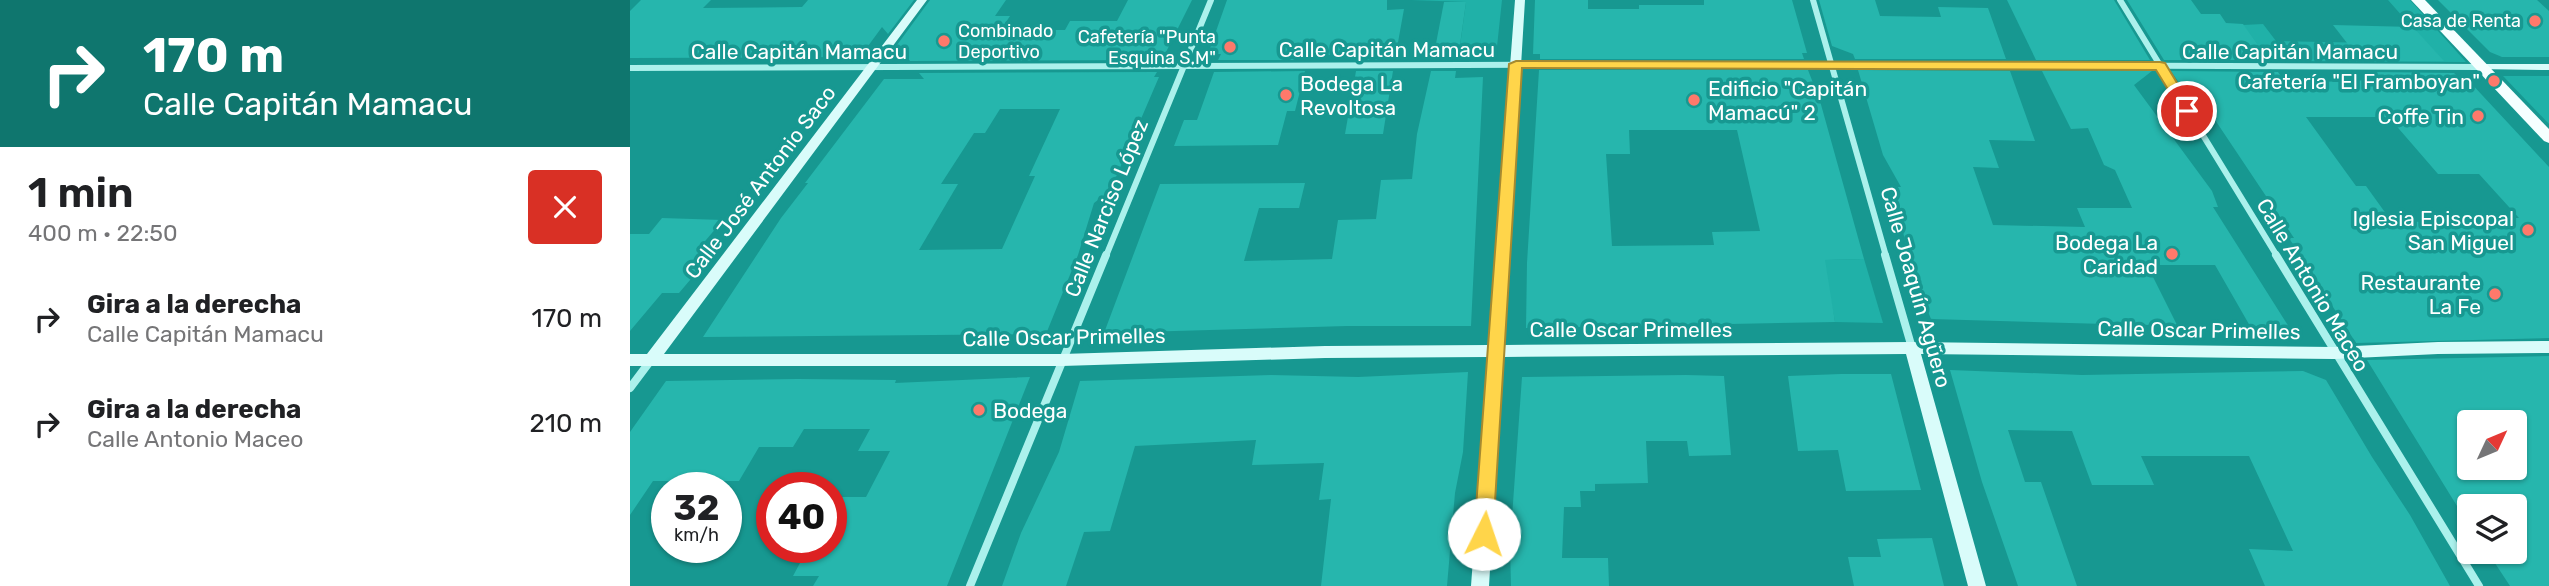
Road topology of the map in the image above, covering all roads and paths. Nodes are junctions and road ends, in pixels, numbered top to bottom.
1 (922, 0) edge
2 (1210, 0) edge
3 (1520, 0) edge
4 (1813, 0) edge
5 (2120, 0) edge
6 (2418, 0) edge
7 (1516, 64) junction
8 (1831, 64) junction
9 (1183, 65) junction
10 (872, 66) junction
11 (2160, 66) junction
12 (2480, 67) junction
13 (2549, 67) edge
14 (630, 68) edge
15 (2549, 138) edge
16 (2549, 347) edge
17 (1912, 348) junction
18 (1497, 351) junction
19 (2334, 353) junction
20 (630, 360) edge
21 (651, 360) junction
22 (1062, 360) junction
23 (630, 387) edge
24 (970, 586) edge
25 (1480, 586) edge
26 (1977, 586) edge
27 (2479, 586) edge

1 - 10 main road, Calle José Antonio Saco
2 - 9 street, Calle Narciso López
3 - 7 main road
4 - 8 street, Calle Joaquín Agüero
5 - 11 street, Calle Antonio Maceo
6 - 12 main road
7 - 8 street, Calle Capitán Mamacu
7 - 9 street, Calle Capitán Mamacu
7 - 18 main road
8 - 11 street, Calle Capitán Mamacu
8 - 17 street, Calle Joaquín Agüero
9 - 10 street, Calle Capitán Mamacu
9 - 22 street, Calle Narciso López
10 - 14 street, Calle Capitán Mamacu
10 - 21 main road, Calle José Antonio Saco
11 - 12 street, Calle Capitán Mamacu
11 - 19 street, Calle Antonio Maceo
12 - 13 main road
12 - 15 main road
16 - 19 main road, Calle Oscar Primelles
17 - 18 main road, Calle Oscar Primelles
17 - 19 main road, Calle Oscar Primelles
17 - 26 main road, Calle Joaquín Agüero
18 - 22 main road, Calle Oscar Primelles
18 - 25 main road
19 - 27 street, Calle Antonio Maceo
20 - 21 main road, Calle Oscar Primelles
21 - 22 main road, Calle Oscar Primelles
21 - 23 street, Calle José Antonio Saco
22 - 24 street, Calle Narciso López

